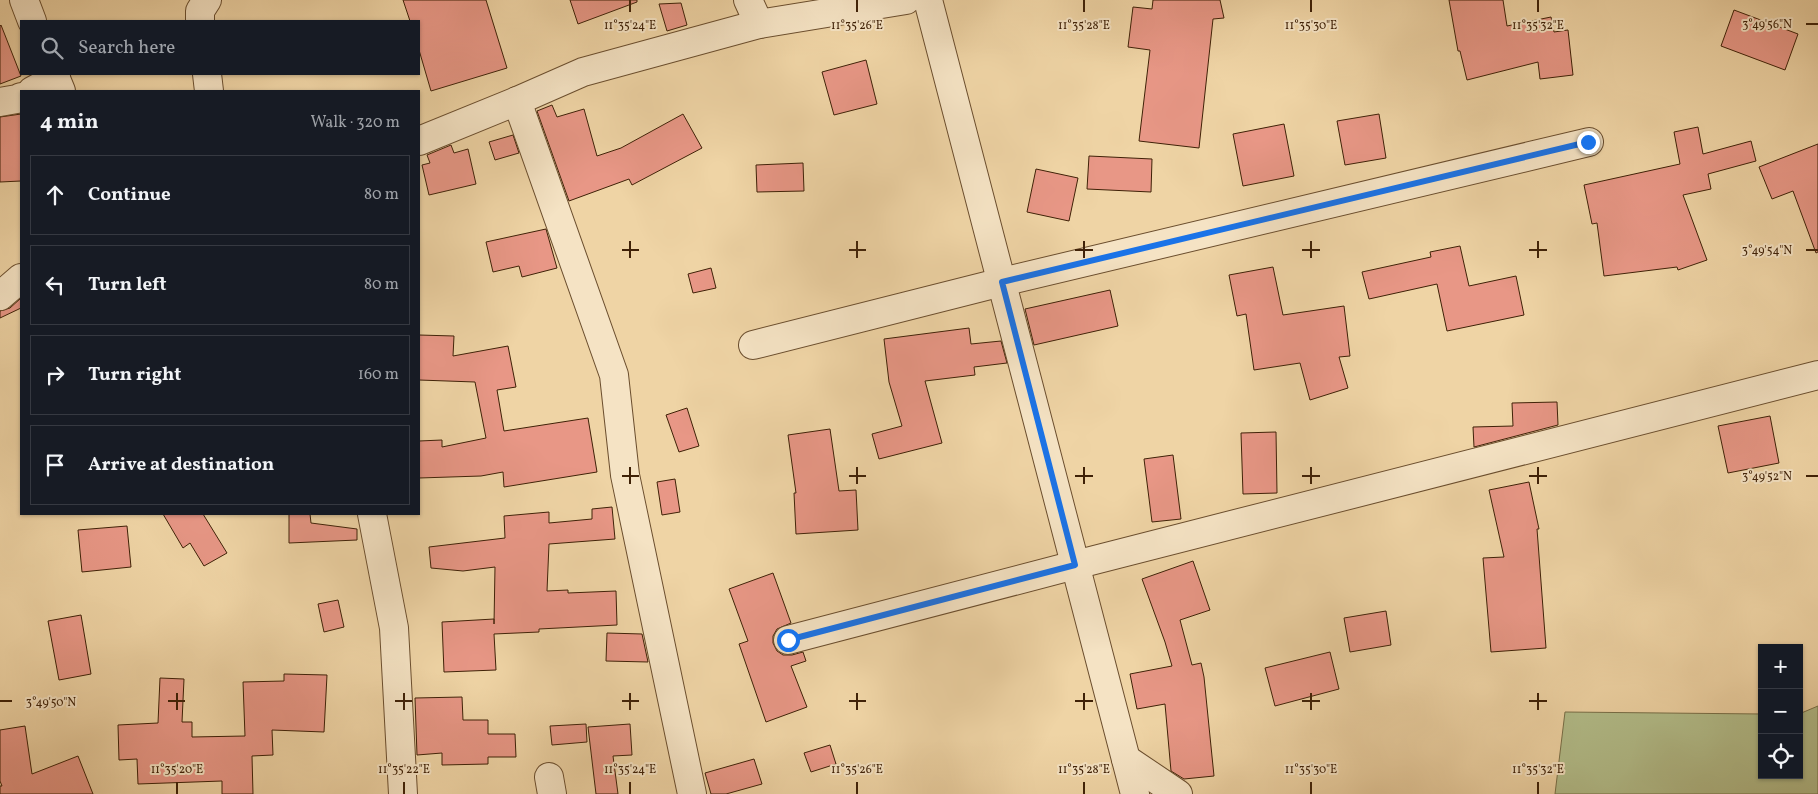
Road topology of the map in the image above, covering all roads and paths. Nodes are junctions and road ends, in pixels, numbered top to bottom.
1 (24, 0) edge
2 (207, 0) edge
3 (906, 0) edge
4 (928, 0) edge
5 (754, 12) edge
6 (32, 20) edge
7 (200, 20) edge
8 (207, 75) edge
9 (57, 81) edge
10 (34, 90) edge
11 (210, 90) edge
12 (20, 98) edge
13 (517, 101) junction
14 (0, 102) edge
15 (420, 141) edge
16 (1588, 142) dead end
17 (20, 279) edge
18 (1002, 282) junction
19 (0, 296) edge
20 (753, 345) dead end
21 (1818, 375) edge
22 (372, 515) edge
23 (1075, 565) junction
24 (788, 640) dead end
25 (1126, 759) junction
26 (403, 794) edge
27 (692, 794) edge
28 (1135, 794) edge
29 (1178, 794) edge

1 - 6 street
2 - 7 street
3 - 5 street
4 - 18 street
5 - 13 street
8 - 11 street
9 - 10 street
12 - 14 street
13 - 15 street
13 - 27 street
16 - 18 street
17 - 19 street
18 - 20 street
18 - 23 street
21 - 23 street
22 - 26 street
23 - 24 street
23 - 25 street
25 - 28 street
25 - 29 street

